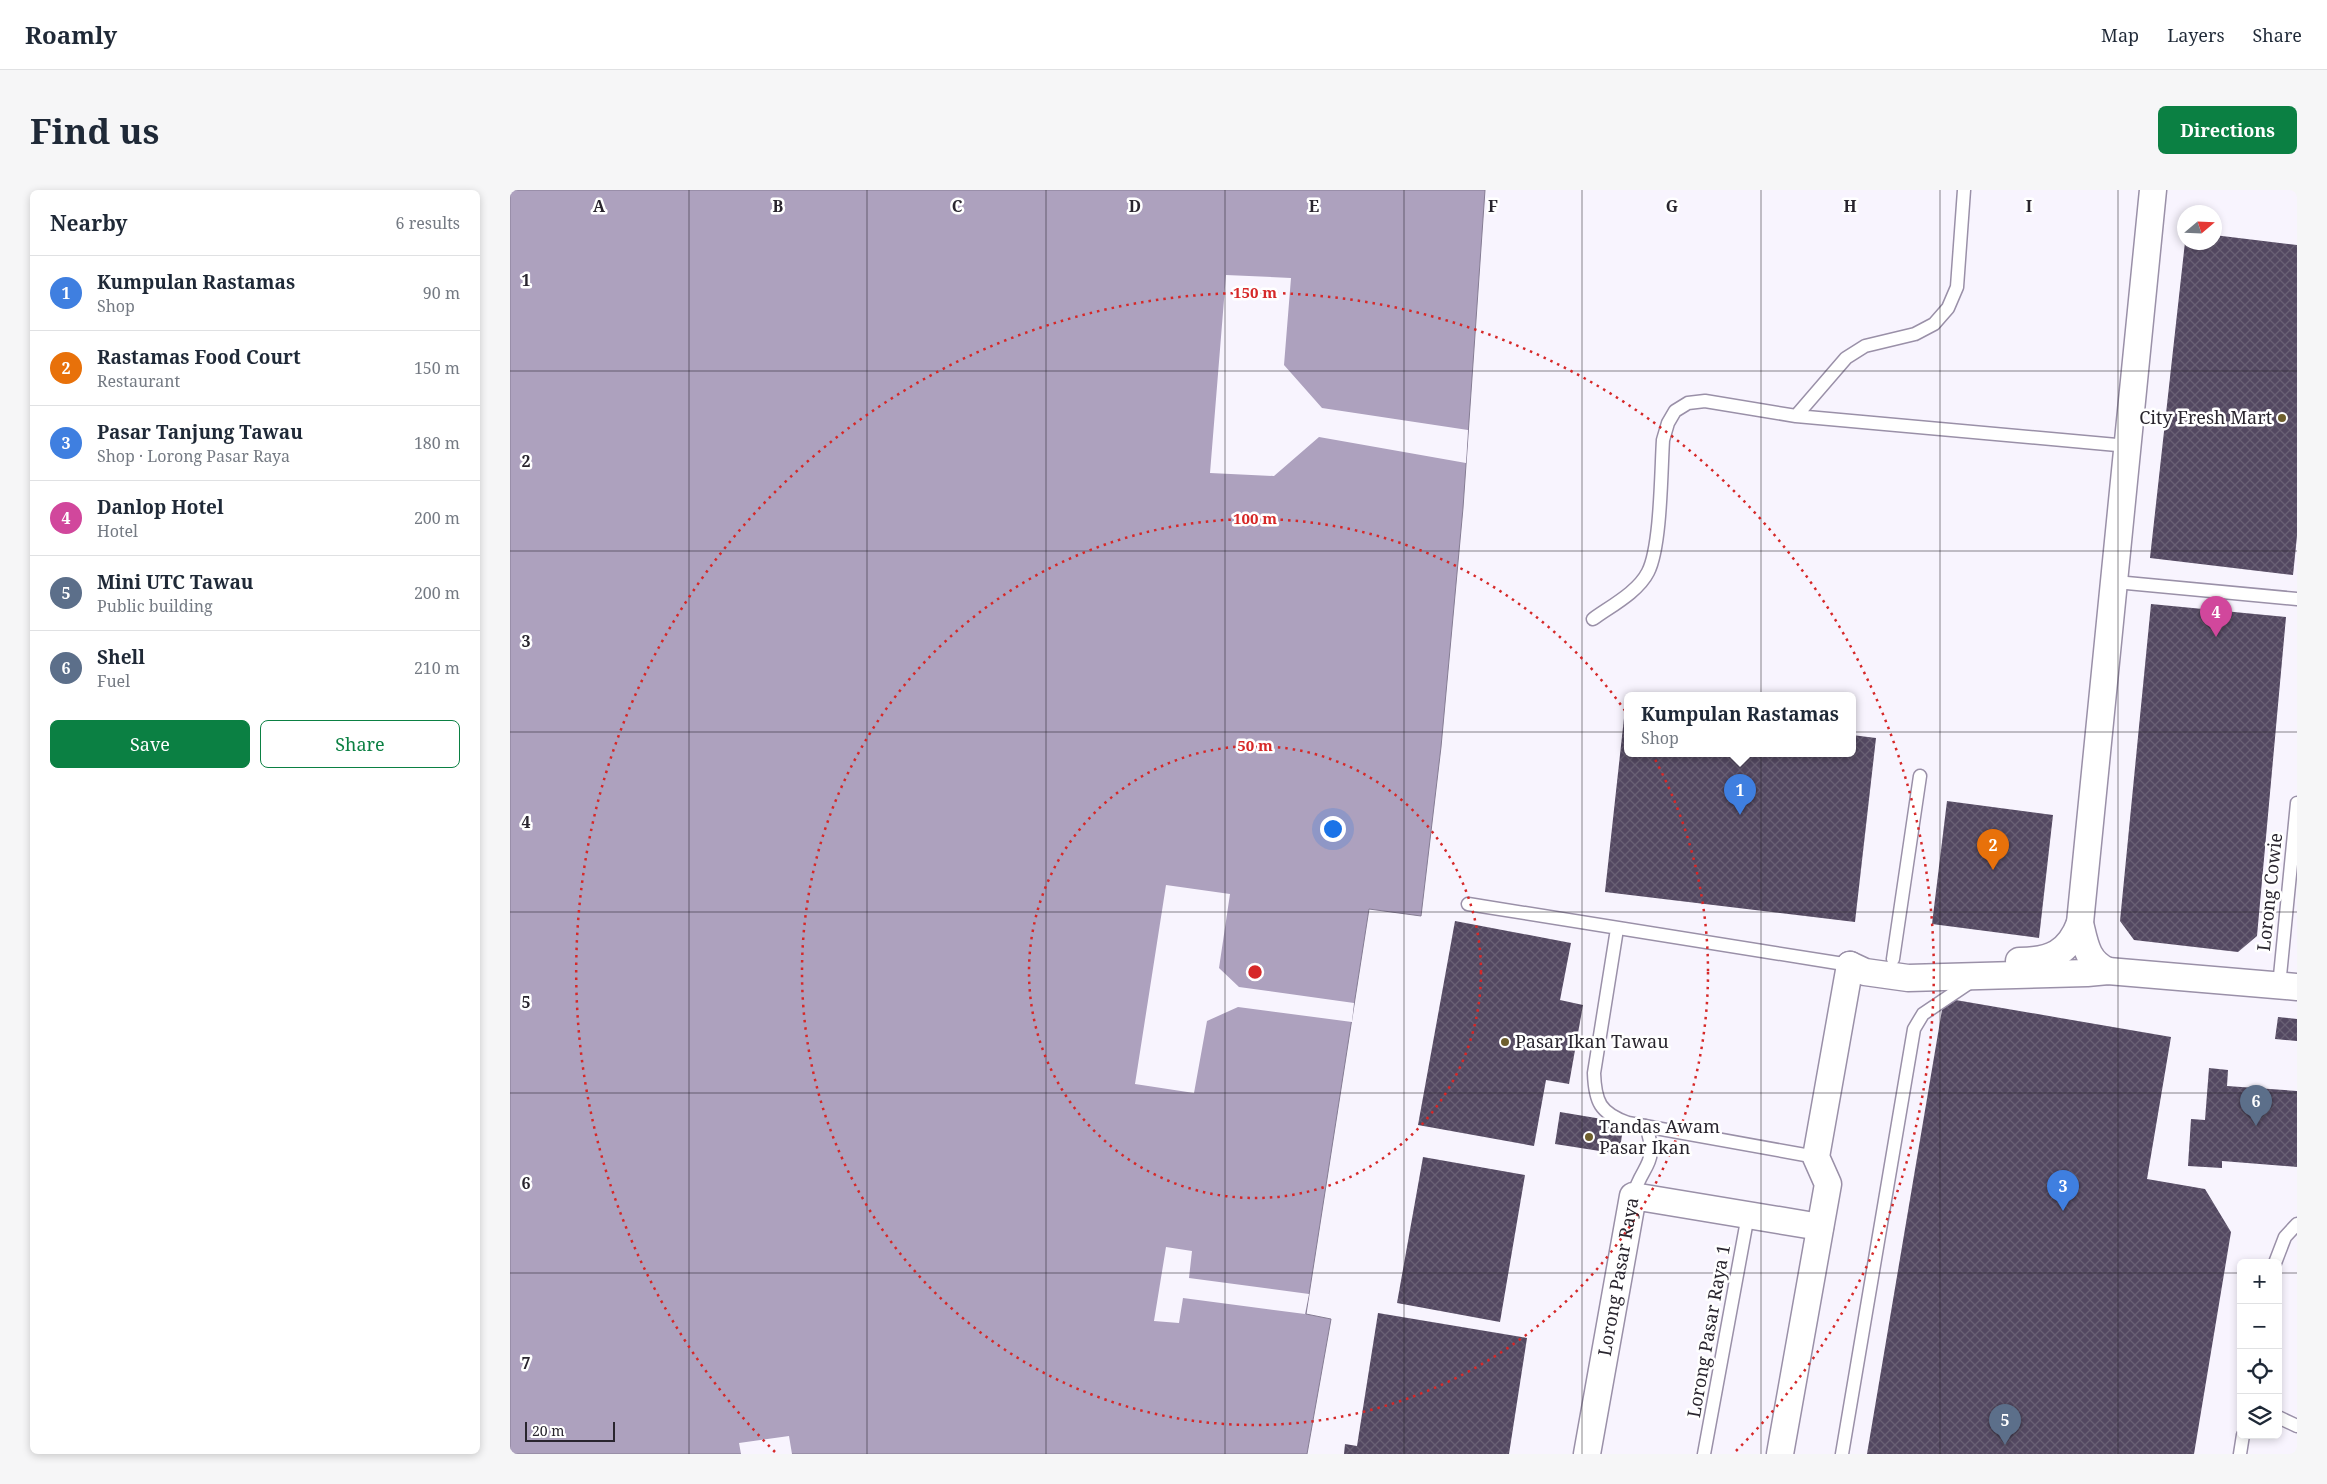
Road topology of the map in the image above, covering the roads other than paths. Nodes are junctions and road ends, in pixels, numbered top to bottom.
1 (1964, 190) edge
2 (2153, 190) edge
3 (1796, 416) junction
4 (2128, 446) junction
5 (2116, 582) junction
6 (2297, 600) edge
7 (1593, 619) dead end
8 (1920, 776) dead end
9 (2297, 803) edge
10 (1468, 904) dead end
11 (2080, 923) junction
12 (1617, 929) junction
13 (1892, 959) junction
14 (1850, 965) junction
15 (2108, 971) junction
16 (1981, 976) junction
17 (2288, 986) edge
18 (1646, 1126) junction
19 (1816, 1157) junction
20 (1633, 1196) junction
21 (1748, 1215) junction
22 (2297, 1224) edge
23 (1820, 1227) junction
24 (2277, 1259) edge
25 (2282, 1419) edge
26 (2297, 1426) edge
27 (2242, 1439) edge
28 (1587, 1454) edge
29 (1704, 1454) edge
30 (1780, 1454) edge
31 (1842, 1454) edge
32 (2240, 1454) edge

1 - 3 lane
2 - 4 street
3 - 4 lane
3 - 7 lane
4 - 5 street
5 - 6 lane
5 - 11 street
8 - 13 lane
9 - 17 lane, Lorong Cowie
10 - 12 lane
11 - 13 street
11 - 15 street
12 - 14 lane
12 - 18 lane
13 - 14 street
14 - 16 street
14 - 19 street
15 - 16 street
15 - 17 street
16 - 31 lane
18 - 19 lane
18 - 20 lane
19 - 23 street
20 - 21 street, Lorong Pasar Raya
20 - 28 street, Lorong Pasar Raya
21 - 23 street, Lorong Pasar Raya
21 - 29 lane, Lorong Pasar Raya 1
22 - 24 lane
23 - 30 street
25 - 26 lane
27 - 32 lane

